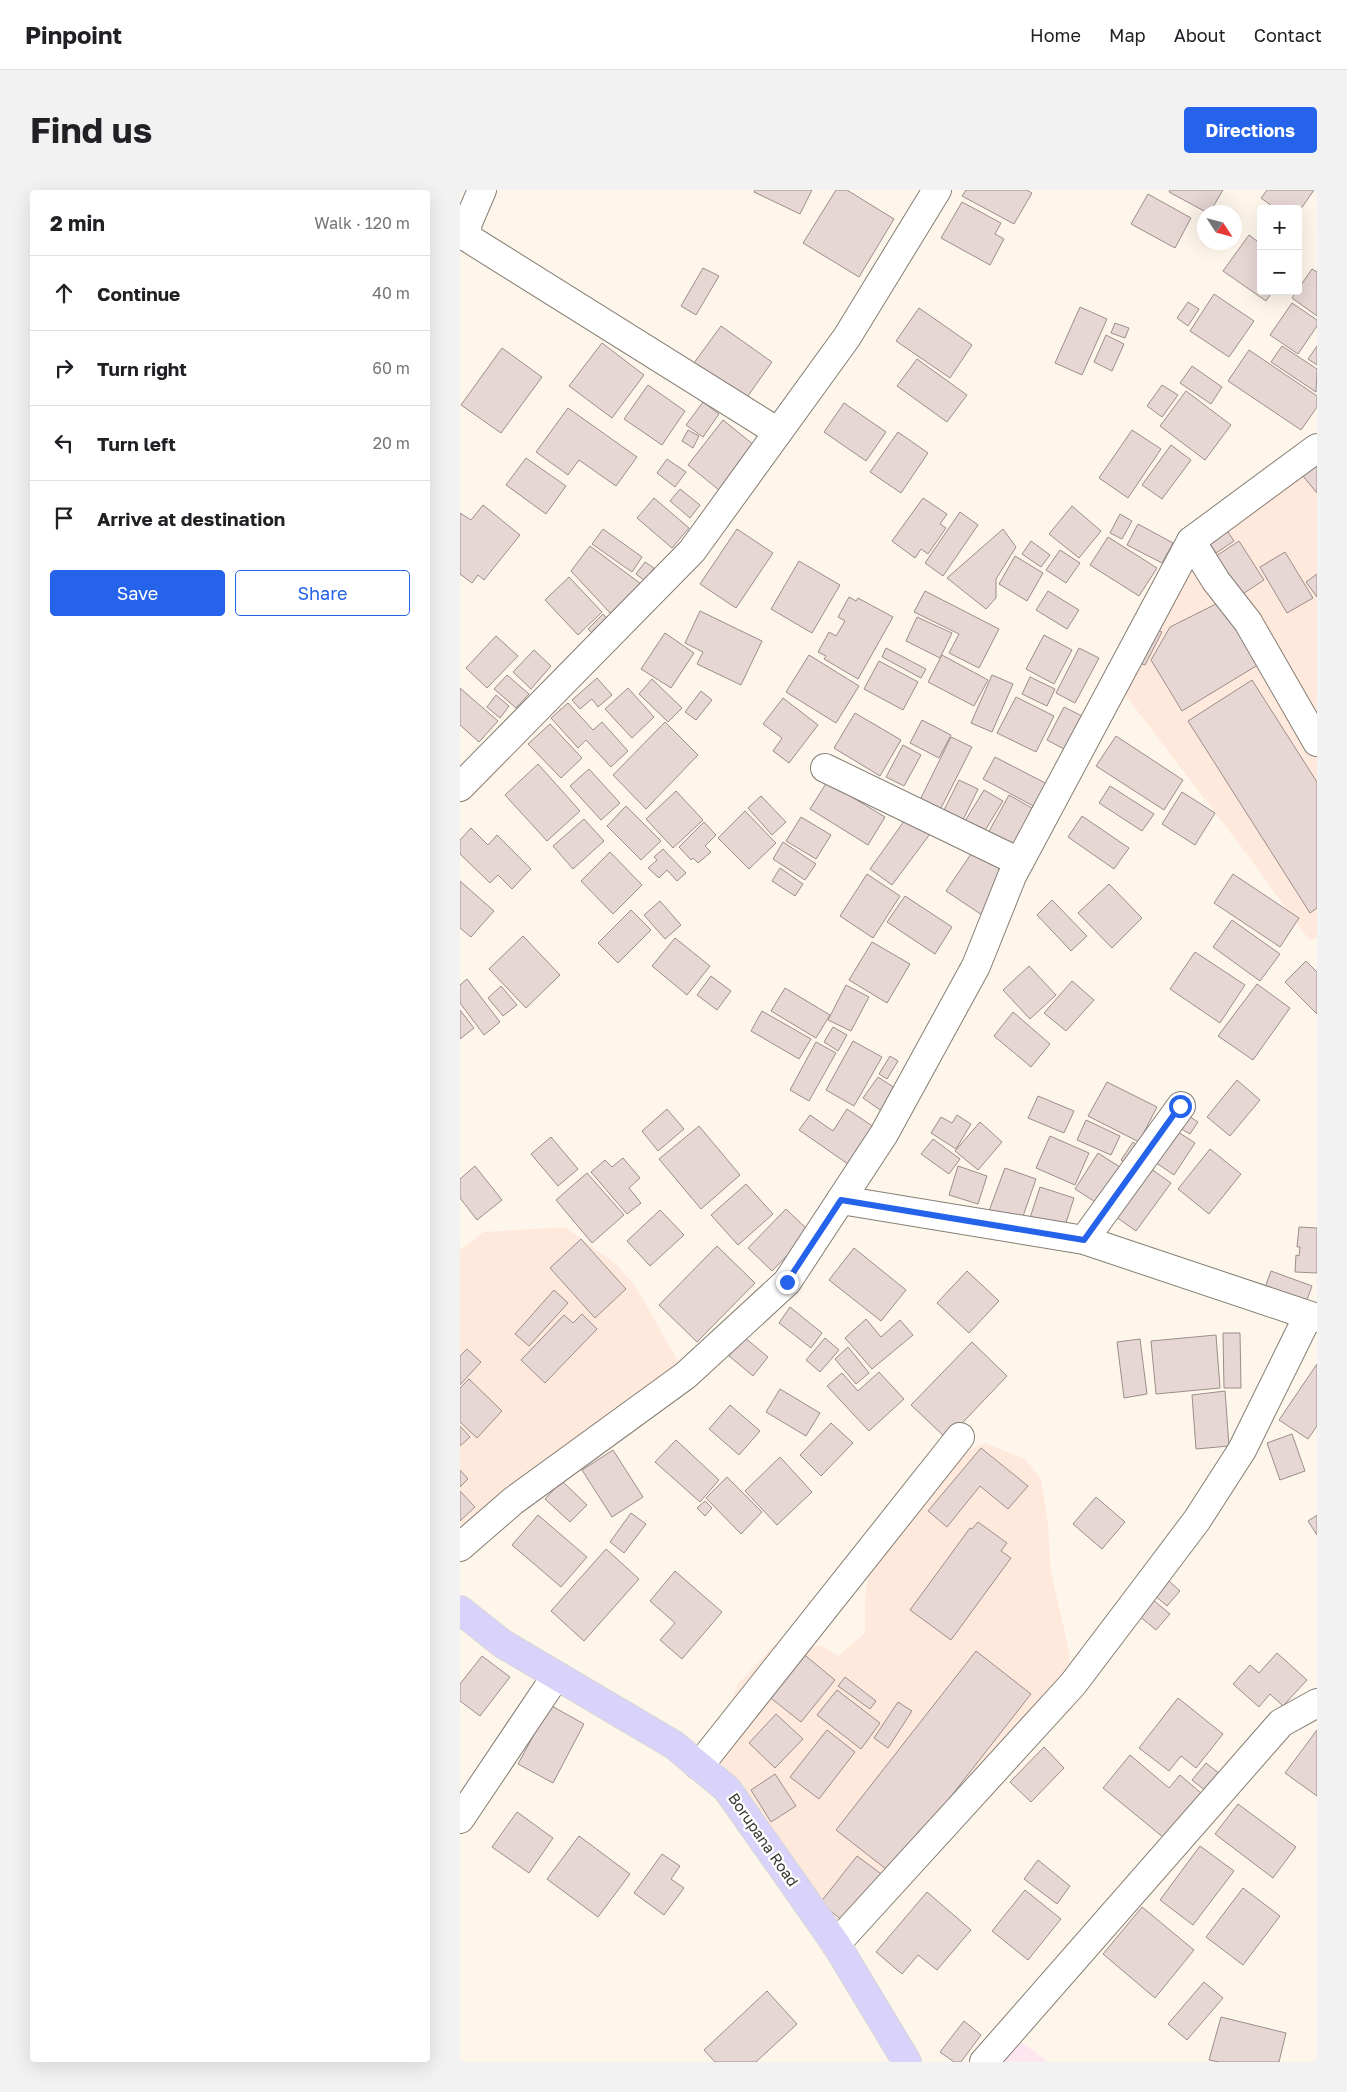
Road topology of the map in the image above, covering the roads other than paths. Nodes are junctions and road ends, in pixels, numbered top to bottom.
1 (482, 190) edge
2 (937, 190) edge
3 (778, 432) junction
4 (1317, 448) edge
5 (1191, 541) junction
6 (1317, 742) edge
7 (825, 768) dead end
8 (460, 787) edge
9 (1020, 862) junction
10 (1180, 1106) dead end
11 (841, 1200) junction
12 (1084, 1240) junction
13 (1313, 1317) edge
14 (960, 1437) dead end
15 (460, 1547) edge
16 (460, 1610) edge
17 (556, 1676) junction
18 (1317, 1703) edge
19 (699, 1766) junction
20 (460, 1819) edge
21 (836, 1944) junction
22 (907, 2062) edge
23 (984, 2062) edge

1 - 3 street
2 - 3 street
3 - 8 street
4 - 5 street
5 - 6 street
5 - 9 street
7 - 9 street
9 - 11 street
10 - 12 street
11 - 12 street
11 - 15 street
12 - 13 street
13 - 21 street
14 - 19 street
16 - 17 main road, Borupana Road
17 - 19 main road, Borupana Road
17 - 20 street
18 - 23 street
19 - 21 main road, Borupana Road
21 - 22 main road, Borupana Road

